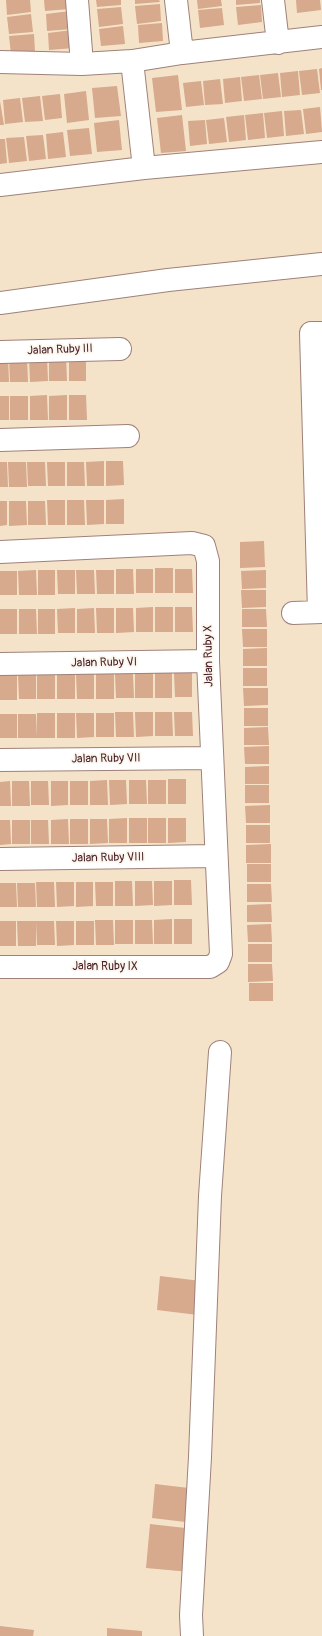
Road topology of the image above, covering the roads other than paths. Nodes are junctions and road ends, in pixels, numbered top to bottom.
1 (77, 0) edge
2 (176, 0) edge
3 (273, 0) edge
4 (322, 37) edge
5 (278, 43) junction
6 (182, 53) junction
7 (132, 60) junction
8 (0, 62) edge
9 (82, 64) junction
10 (322, 152) edge
11 (144, 168) junction
12 (0, 185) edge
13 (322, 264) edge
14 (0, 304) edge
15 (322, 333) edge
16 (120, 349) dead end
17 (0, 352) edge
18 (128, 436) dead end
19 (0, 440) edge
20 (0, 552) edge
21 (320, 612) edge
22 (294, 613) dead end
23 (208, 661) junction
24 (0, 664) edge
25 (212, 758) junction
26 (0, 760) edge
27 (216, 856) junction
28 (0, 860) edge
29 (0, 967) edge
30 (210, 967) joint
31 (220, 1052) dead end
32 (192, 1636) edge

1 - 9 street
2 - 6 street
3 - 5 street
4 - 5 street
5 - 6 street
6 - 7 street
7 - 9 street
7 - 11 street
8 - 9 street
10 - 11 street
11 - 12 street
13 - 14 street
15 - 21 street
16 - 17 street, Jalan Ruby III
18 - 19 street
20 - 23 street, Jalan Ruby X
21 - 22 street
23 - 24 street, Jalan Ruby VI
23 - 25 street, Jalan Ruby X
25 - 26 street, Jalan Ruby VII
25 - 27 street, Jalan Ruby X
27 - 28 street, Jalan Ruby VIII
27 - 30 street, Jalan Ruby X
29 - 30 street, Jalan Ruby IX
31 - 32 street

